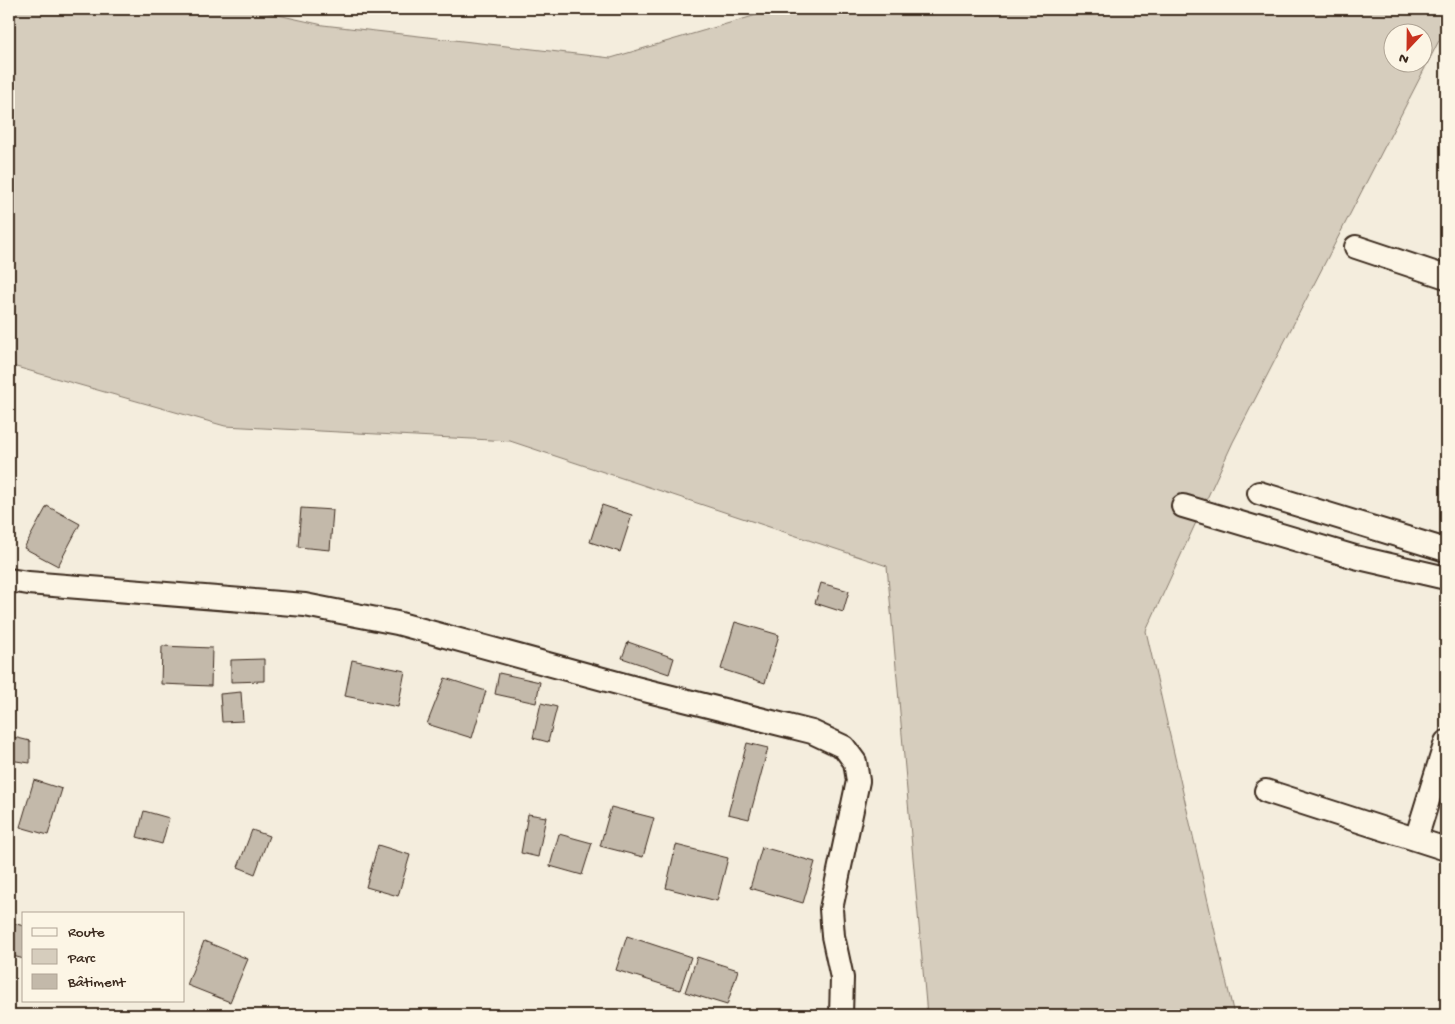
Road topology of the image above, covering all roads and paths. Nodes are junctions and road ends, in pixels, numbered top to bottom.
1 (1356, 247) dead end
2 (1446, 277) edge
3 (1259, 493) dead end
4 (1183, 506) dead end
5 (1446, 550) edge
6 (1446, 578) edge
7 (9, 580) edge
8 (1446, 742) edge
9 (1266, 791) dead end
10 (1416, 839) junction
11 (1446, 850) edge
12 (841, 1015) edge

1 - 2 street
3 - 5 street
4 - 6 street
7 - 12 street
8 - 10 street
9 - 10 street
10 - 11 street

